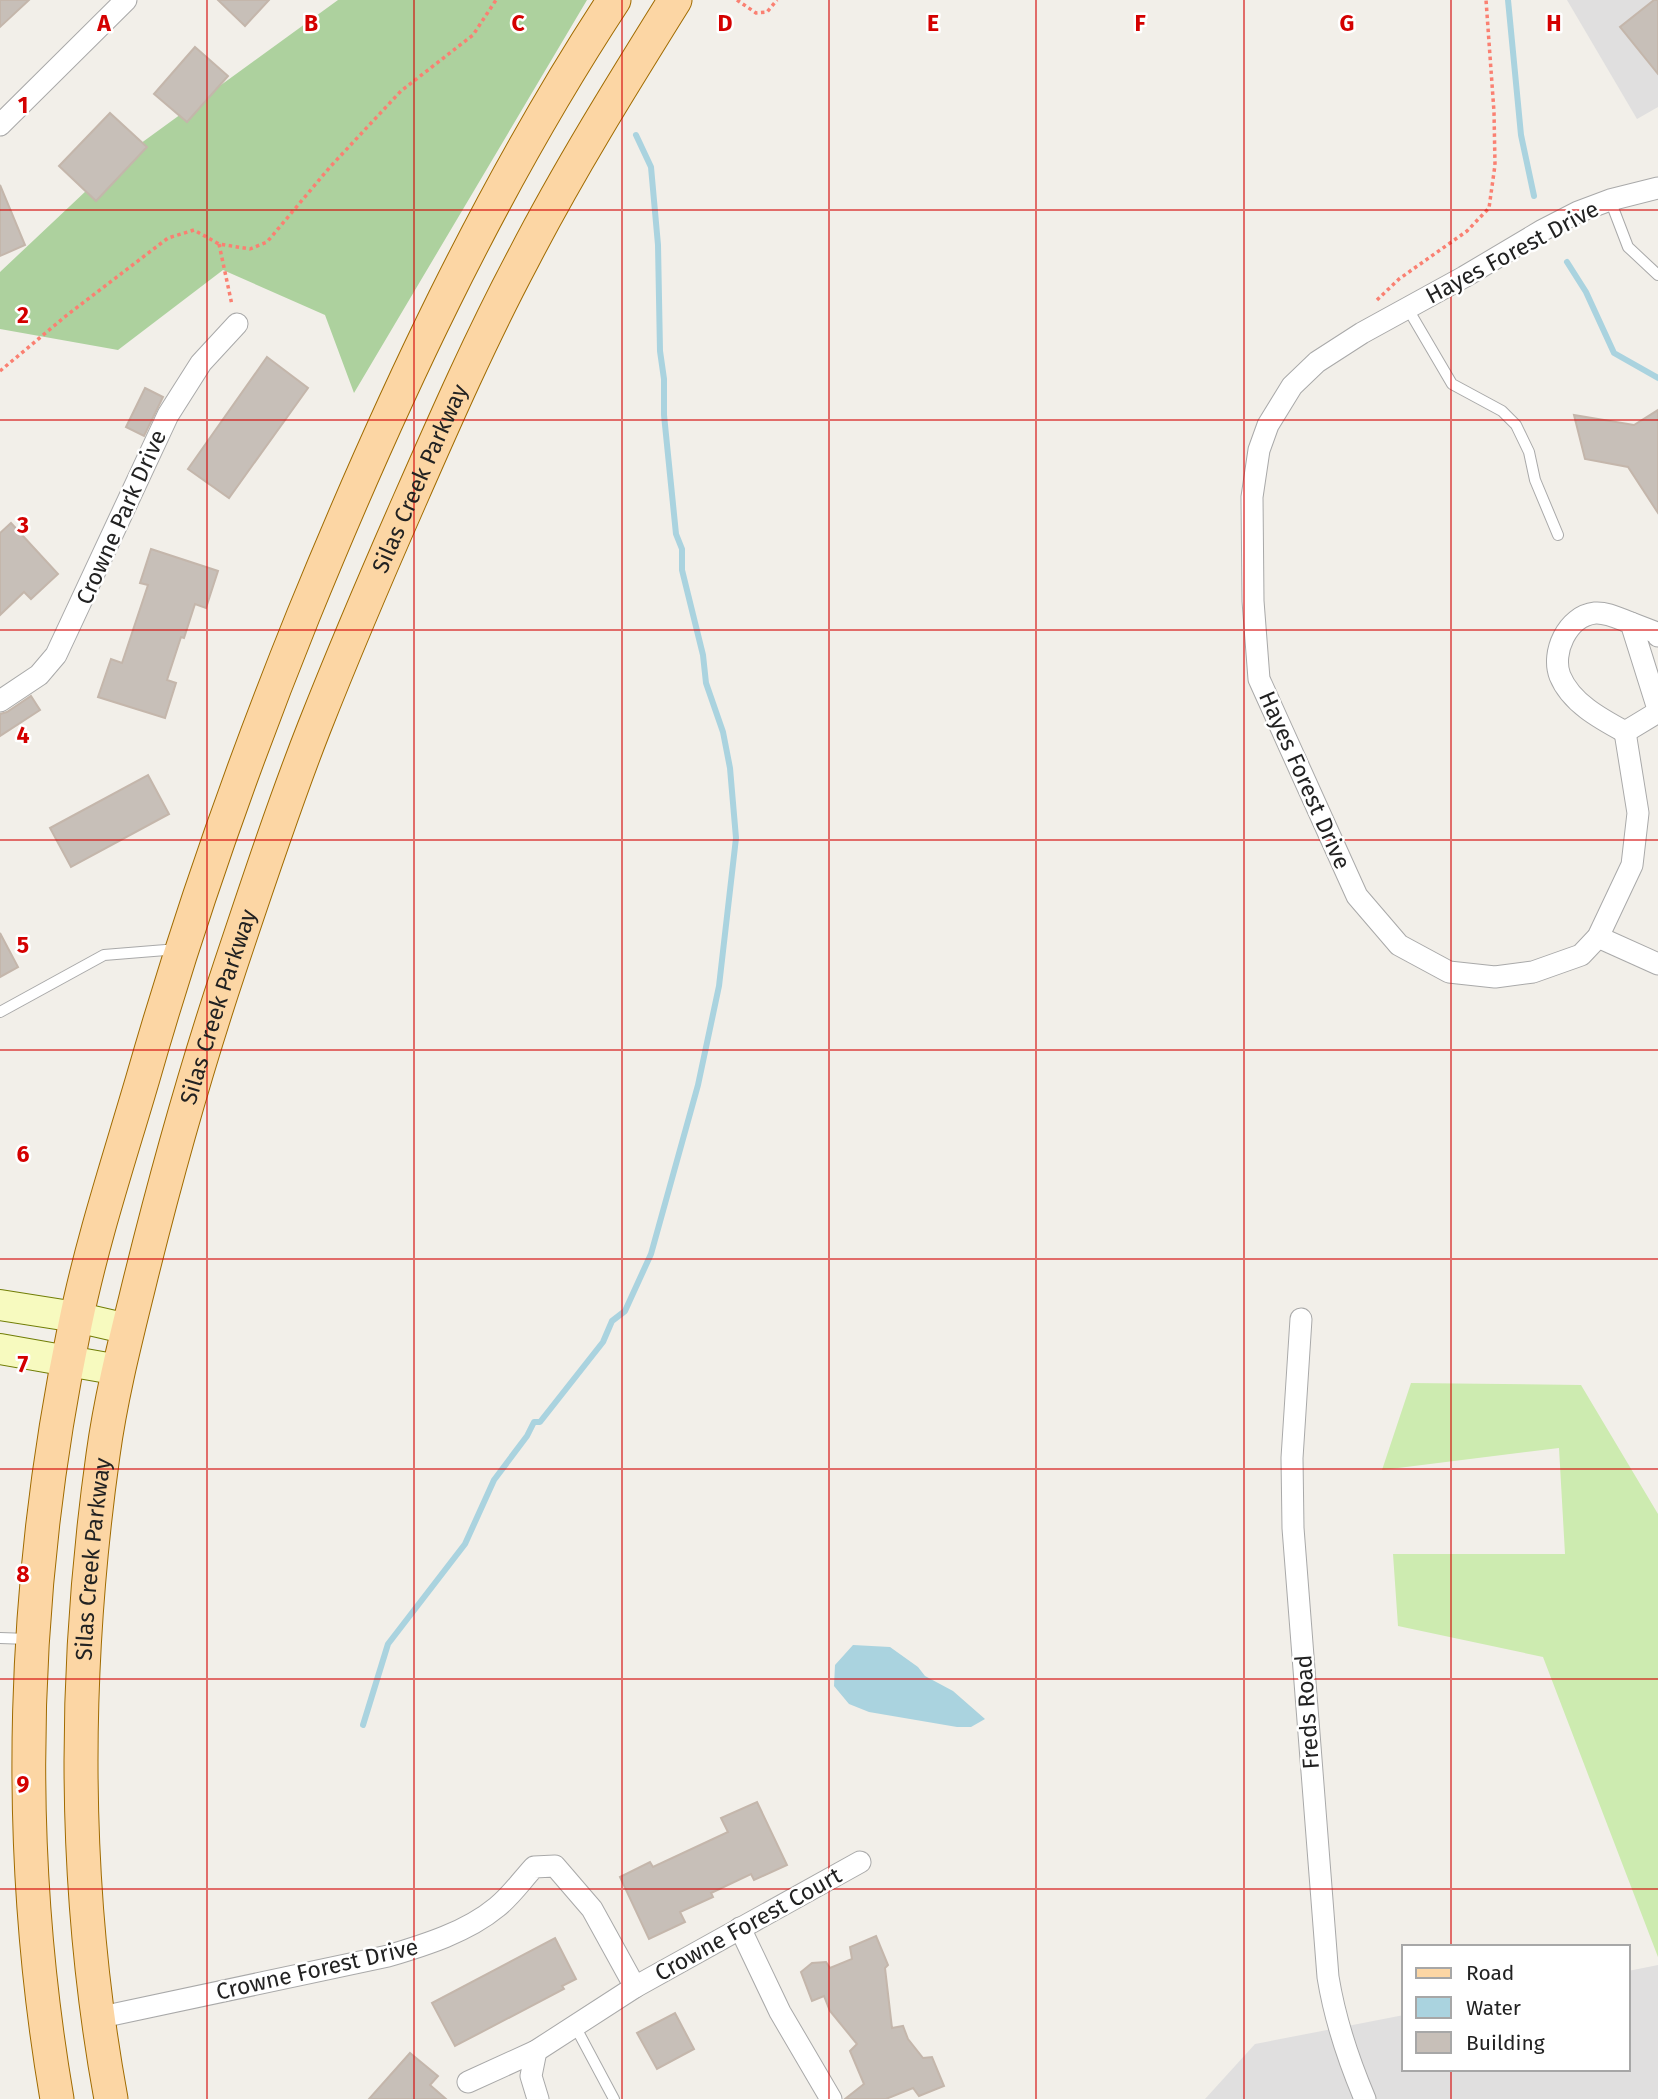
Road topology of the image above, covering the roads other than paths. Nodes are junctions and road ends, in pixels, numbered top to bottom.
1 (126, 0) edge
2 (614, 0) edge
3 (675, 0) edge
4 (0, 125) edge
5 (1658, 188) edge
6 (1610, 200) junction
7 (1658, 275) edge
8 (1408, 309) junction
9 (237, 324) road end
10 (408, 377) junction
11 (455, 399) junction
12 (1558, 535) dead end
13 (1631, 623) junction
14 (1658, 636) edge
15 (0, 701) edge
16 (1658, 710) edge
17 (1625, 732) junction
18 (1598, 937) junction
19 (182, 949) junction
20 (1658, 964) edge
21 (0, 1012) edge
22 (0, 1304) edge
23 (76, 1317) junction
24 (1301, 1319) dead end
25 (128, 1329) junction
26 (0, 1349) edge
27 (67, 1361) junction
28 (118, 1370) junction
29 (16, 1638) edge
30 (860, 1862) dead end
31 (555, 1866) joint
32 (740, 1928) junction
33 (635, 1987) junction
34 (97, 2018) junction
35 (575, 2026) junction
36 (536, 2051) junction
37 (468, 2082) dead end
38 (57, 2099) edge
39 (111, 2099) edge
40 (538, 2099) edge
41 (614, 2099) edge
42 (831, 2099) edge
43 (1365, 2099) edge

1 - 4 street
2 - 10 main road
3 - 11 main road, Silas Creek Parkway
5 - 6 street, Hayes Forest Drive
6 - 7 lane
6 - 8 street, Hayes Forest Drive
8 - 12 lane
8 - 18 street, Hayes Forest Drive
9 - 15 street, Crowne Park Drive
10 - 11 main road
10 - 19 main road
11 - 25 main road, Silas Creek Parkway
13 - 14 street
13 - 16 street
13 - 17 street
16 - 17 street
17 - 18 street, Hayes Forest Drive
18 - 20 street
19 - 21 lane
19 - 23 main road
22 - 23 main road
23 - 25 main road
23 - 27 main road
24 - 43 street, Freds Road
25 - 28 main road, Silas Creek Parkway
26 - 27 main road
27 - 28 main road
27 - 29 main road
28 - 34 main road, Silas Creek Parkway
29 - 38 main road
30 - 32 street, Crowne Forest Court
31 - 33 street, Crowne Forest Court
31 - 34 street, Crowne Forest Drive
32 - 33 street, Crowne Forest Court
32 - 42 street
33 - 35 street, Crowne Forest Court
34 - 39 main road, Silas Creek Parkway
35 - 36 street, Crowne Forest Court
35 - 41 lane
36 - 37 street, Crowne Forest Court
36 - 40 street

